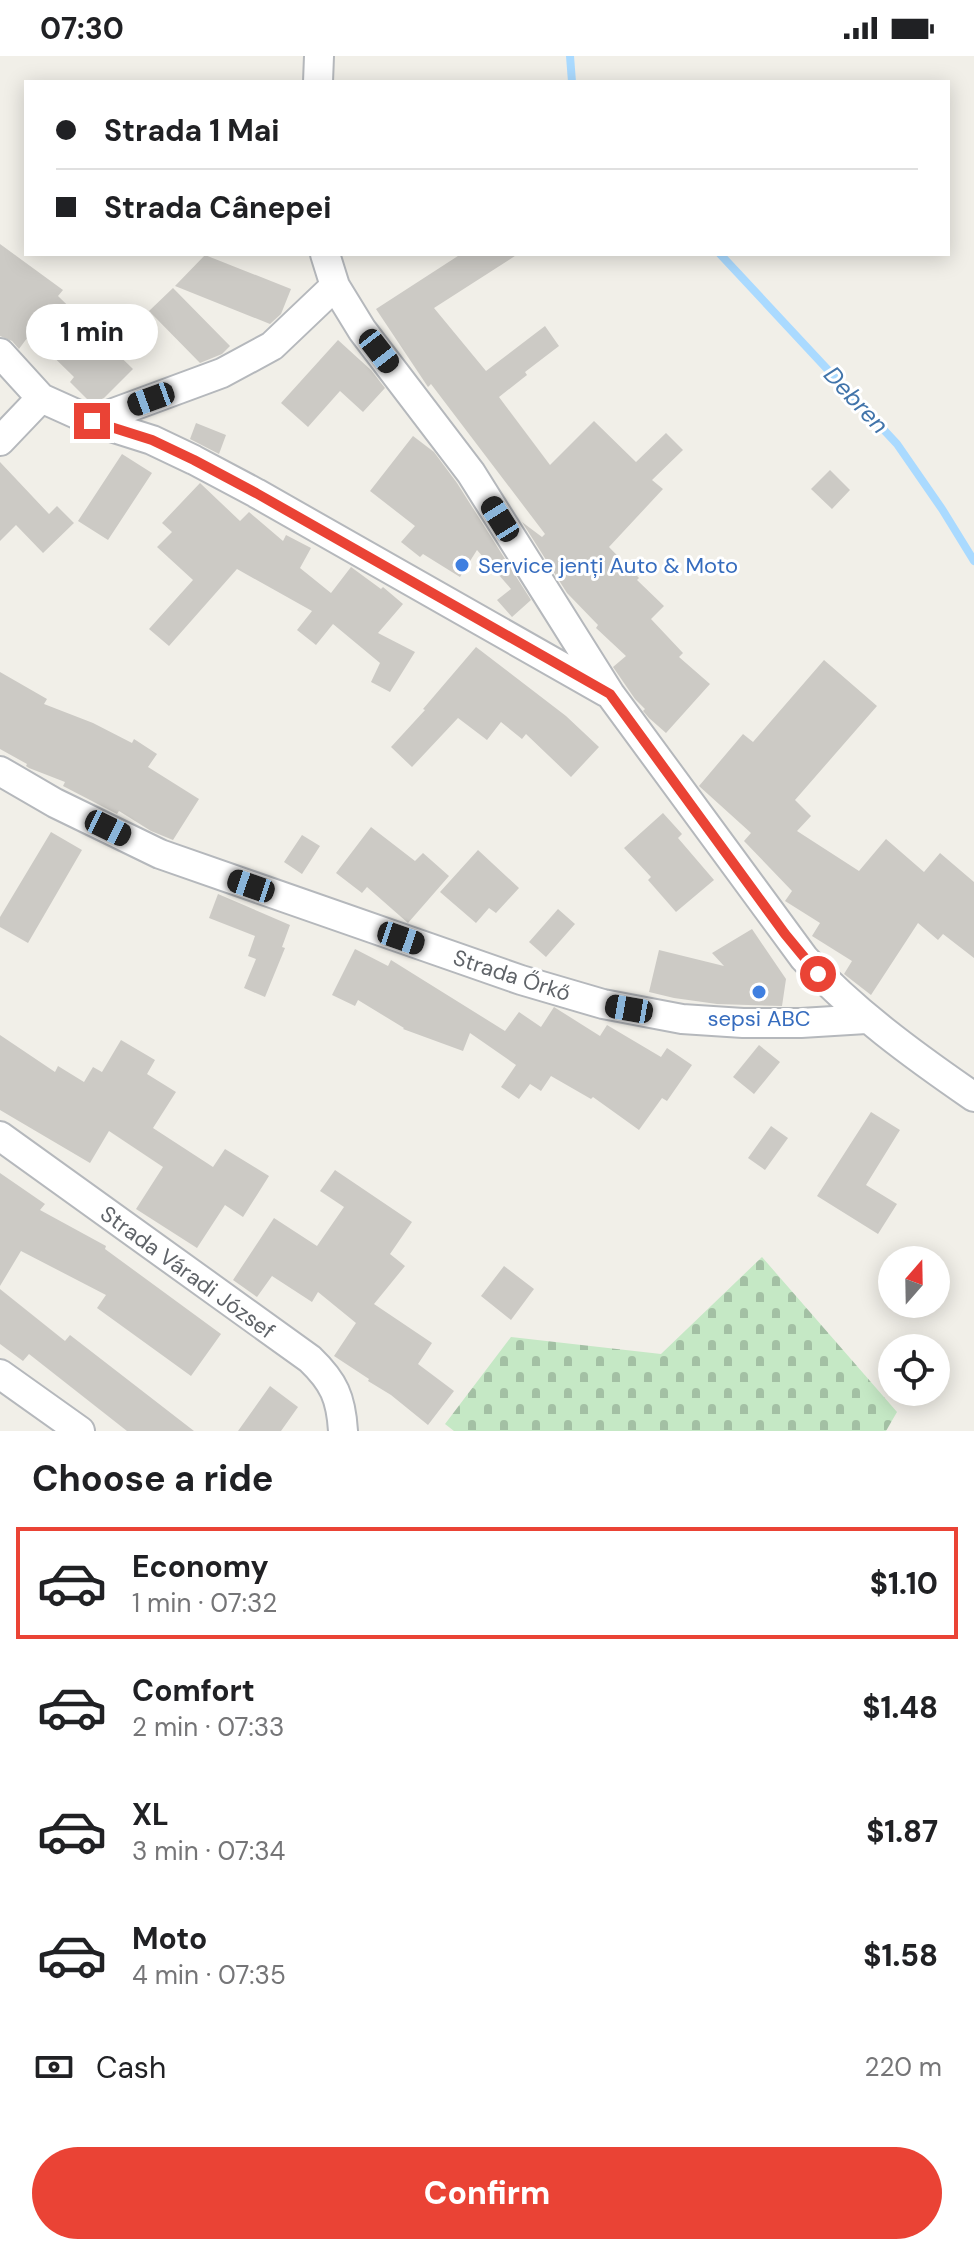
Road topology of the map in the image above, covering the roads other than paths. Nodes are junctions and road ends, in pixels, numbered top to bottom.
1 (319, 56) edge
2 (318, 80) edge
3 (326, 256) edge
4 (335, 286) junction
5 (0, 353) edge
6 (41, 398) junction
7 (92, 421) junction
8 (0, 441) edge
9 (610, 694) junction
10 (0, 771) edge
11 (866, 1019) junction
12 (974, 1097) edge
13 (0, 1136) edge
14 (0, 1374) edge
15 (80, 1431) edge
16 (343, 1431) edge

1 - 2 street
3 - 4 street
4 - 7 street
4 - 9 street
5 - 6 street
6 - 7 street
6 - 8 street
7 - 9 street
9 - 11 street
10 - 11 street, Strada Őrkő
11 - 12 street
13 - 16 street, Strada Váradi József
14 - 15 street

